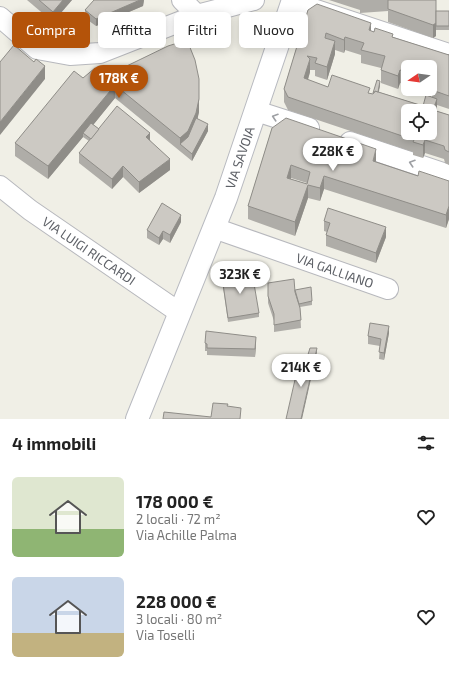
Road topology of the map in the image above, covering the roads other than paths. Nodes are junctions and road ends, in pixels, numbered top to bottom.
1 (182, 0) edge
2 (254, 0) edge
3 (293, 1) edge
4 (194, 12) edge
5 (208, 12) edge
6 (0, 17) edge
7 (174, 24) edge
8 (449, 54) edge
9 (256, 111) junction
10 (449, 175) edge
11 (0, 186) edge
12 (214, 228) junction
13 (388, 289) dead end
14 (180, 313) junction
15 (137, 419) edge

1 - 4 street
2 - 5 street
3 - 8 street
3 - 9 main road, VIA SAVOIA
6 - 7 street
10 -> 9 street
9 - 12 main road, VIA SAVOIA
11 - 14 street, VIA LUIGI RICCARDI
12 - 13 street, VIA GALLIANO
12 - 14 main road, VIA SAVOIA
14 - 15 main road, VIA SAVOIA

